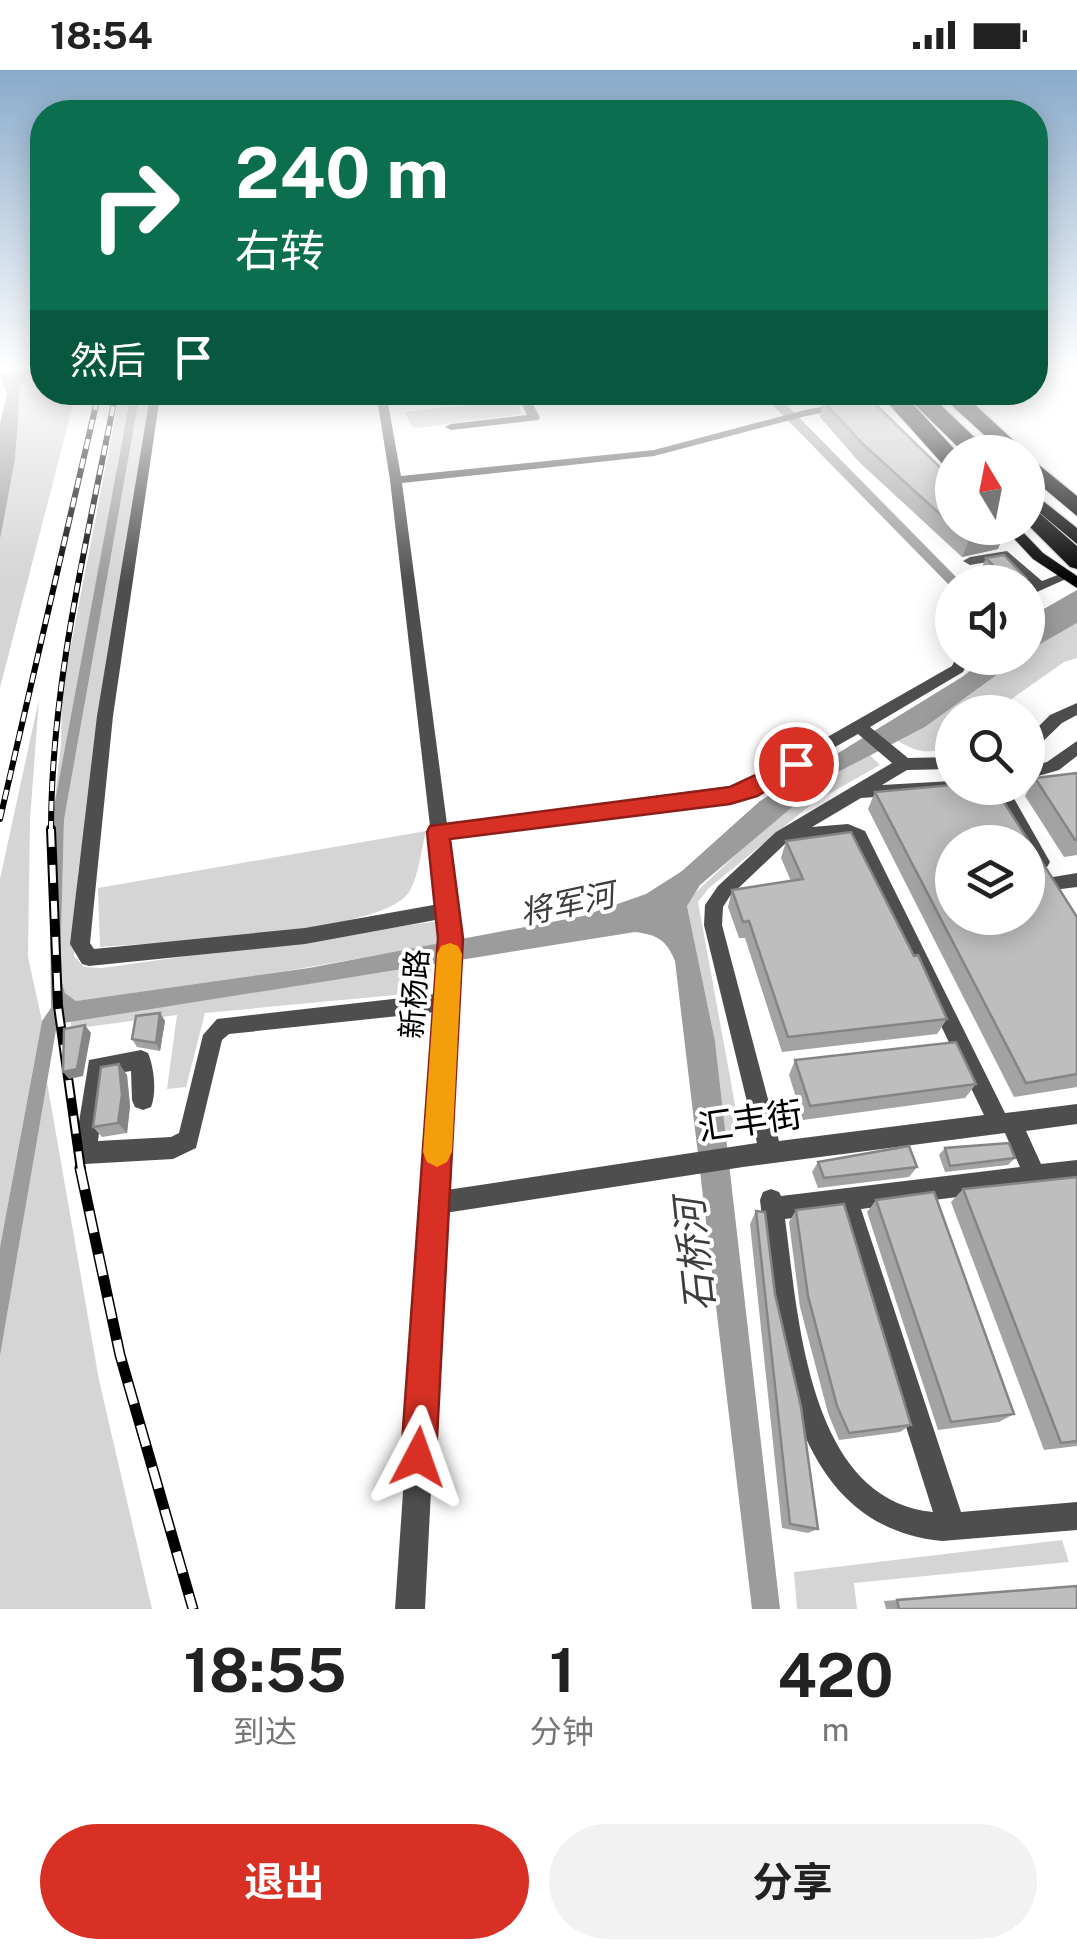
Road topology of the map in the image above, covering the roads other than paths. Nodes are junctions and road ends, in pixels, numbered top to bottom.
1 (148, 439) edge
2 (389, 439) edge
3 (708, 439) edge
4 (396, 480) junction
5 (1045, 483) edge
6 (1045, 509) edge
7 (1076, 509) edge
8 (1045, 523) edge
9 (1077, 538) edge
10 (1045, 539) edge
11 (1027, 545) edge
12 (1040, 545) edge
13 (1077, 554) edge
14 (970, 561) dead end
15 (1015, 565) edge
16 (1070, 572) edge
17 (1045, 583) edge
18 (946, 675) edge
19 (1077, 709) edge
20 (858, 727) junction
21 (1045, 729) edge
22 (1077, 747) edge
23 (904, 764) junction
24 (935, 764) edge
25 (1045, 768) edge
26 (935, 788) edge
27 (857, 792) junction
28 (1008, 805) edge
29 (438, 832) junction
30 (782, 837) junction
31 (1077, 880) edge
32 (448, 910) junction
33 (446, 1002) junction
34 (143, 1100) dead end
35 (1077, 1114) edge
36 (1005, 1123) junction
37 (770, 1153) junction
38 (1077, 1171) edge
39 (1036, 1176) junction
40 (846, 1200) junction
41 (434, 1202) junction
42 (1077, 1516) edge
43 (951, 1524) junction
44 (409, 1607) edge

1 - 32 street
2 - 4 street, 新杨路
3 - 4 street
4 - 29 street, 新杨路
5 - 7 highway
6 - 9 highway
8 - 13 main road
10 - 16 highway
11 - 16 main road
12 - 16 highway
14 - 15 street
16 - 17 street
18 - 20 street
19 - 21 street
20 - 23 street
20 - 29 street
22 - 25 street
23 - 24 street
23 - 27 street
26 - 27 street
27 - 30 street
28 - 31 street
29 - 32 street, 新杨路
30 - 36 street
30 - 37 street
32 - 33 street, 新杨路
33 - 34 street
33 - 41 street, 新杨路
35 - 36 street, 汇丰街
36 - 37 street, 汇丰街
36 - 39 street
37 - 41 street, 汇丰街
38 - 39 street
39 - 40 street
40 - 43 street
40 - 43 street
41 - 44 street, 新杨路
42 - 43 street

